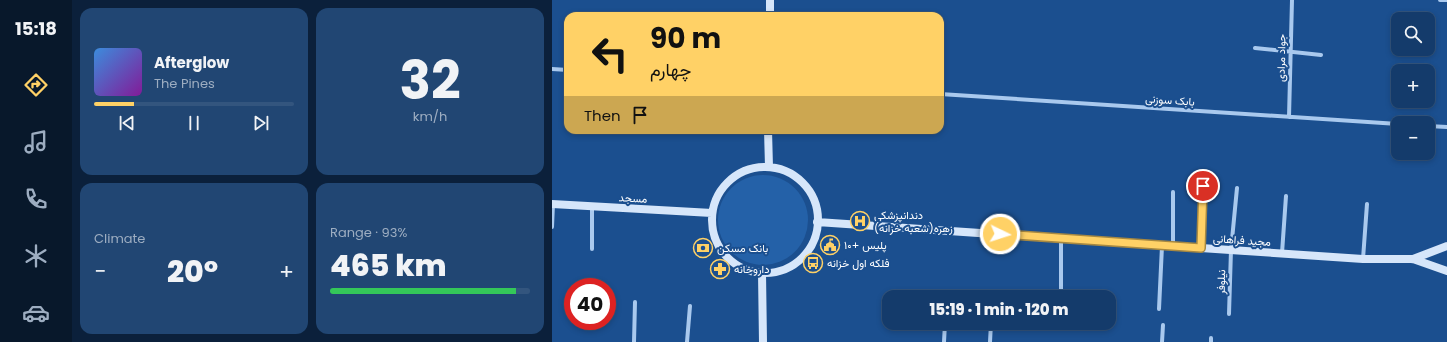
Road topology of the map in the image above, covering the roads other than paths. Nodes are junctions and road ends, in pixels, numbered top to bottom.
1 (770, 0) edge
2 (1292, 0) edge
3 (1440, 0) edge
4 (1447, 0) edge
5 (770, 12) edge
6 (1255, 48) dead end
7 (1291, 52) junction
8 (1320, 56) dead end
9 (552, 69) edge
10 (564, 70) edge
11 (944, 94) edge
12 (1289, 117) junction
13 (1391, 124) edge
14 (1435, 126) edge
15 (1447, 127) edge
16 (768, 134) edge
17 (768, 167) junction
18 (1203, 186) dead end
19 (1237, 188) dead end
20 (1173, 192) dead end
21 (1286, 196) dead end
22 (553, 204) edge
23 (1367, 204) dead end
24 (592, 207) junction
25 (712, 213) junction
26 (818, 222) junction
27 (552, 227) edge
28 (1061, 238) junction
29 (1162, 245) junction
30 (1173, 246) junction
31 (1447, 246) edge
32 (1201, 248) junction
33 (592, 249) dead end
34 (1231, 250) junction
35 (1282, 253) junction
36 (1363, 259) junction
37 (1413, 259) junction
38 (1447, 271) edge
39 (762, 273) junction
40 (1061, 290) edge
41 (635, 302) dead end
42 (690, 306) dead end
43 (1159, 309) dead end
44 (1229, 314) dead end
45 (1162, 325) dead end
46 (945, 330) edge
47 (991, 330) edge
48 (634, 342) edge
49 (687, 342) edge
50 (763, 342) edge
51 (944, 342) edge
52 (990, 342) edge
53 (1162, 342) edge

1 - 5 street
2 - 7 street, جواد مرادی
3 - 4 street
6 - 7 street
7 - 8 street
7 - 12 street, جواد مرادی
9 - 10 street
11 - 12 street, بابک سوزنی
12 - 13 street, بابک سوزنی
14 - 15 street
16 - 17 street
17 - 25 street
17 - 26 street
18 - 32 street
19 - 34 street, نیلوفر
20 - 30 street
21 - 35 street
22 - 24 street, مسجد
22 - 27 street
23 - 36 street
24 - 25 street, مسجد
24 - 33 street
25 - 39 street
26 - 28 street, مجید فراهانی
26 - 39 street
28 - 29 street, مجید فراهانی
28 - 40 street
29 - 30 street, مجید فراهانی
29 - 43 street
30 - 32 street, مجید فراهانی
31 - 37 street
32 - 34 street, مجید فراهانی
34 - 35 street, مجید فراهانی
34 - 44 street, نیلوفر
35 - 36 street, مجید فراهانی
36 - 37 street, مجید فراهانی
37 - 38 street, مجید فراهانی
39 - 50 street
41 - 48 street
42 - 49 street
45 - 53 street
46 - 51 street
47 - 52 street

